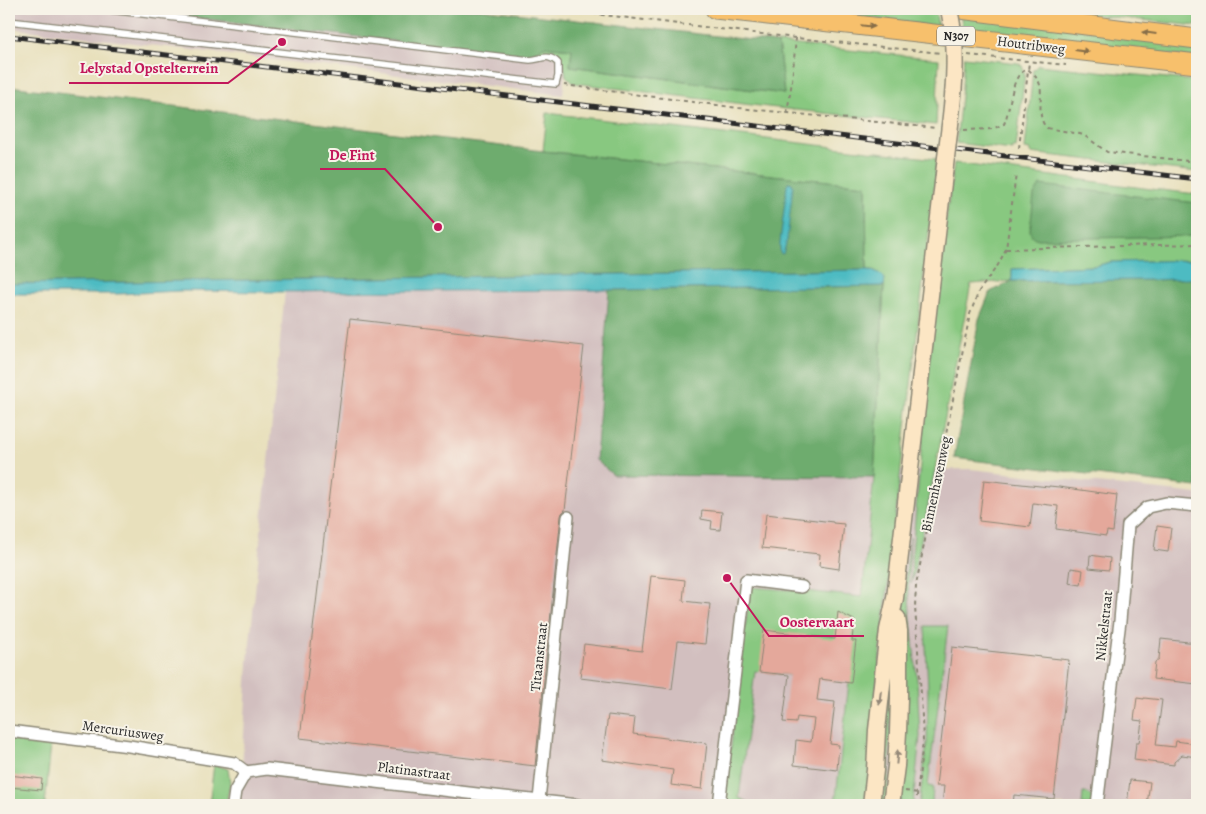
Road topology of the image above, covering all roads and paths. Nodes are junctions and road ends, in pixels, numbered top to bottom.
1 (101, 9) edge
2 (553, 9) edge
3 (716, 9) edge
4 (949, 9) edge
5 (960, 9) edge
6 (9, 21) edge
7 (796, 38) junction
8 (1197, 39) edge
9 (940, 53) dead end
10 (960, 55) dead end
11 (1197, 64) edge
12 (1028, 69) junction
13 (556, 84) junction
14 (786, 113) junction
15 (944, 128) dead end
16 (962, 130) dead end
17 (1019, 148) dead end
18 (1197, 162) edge
19 (1016, 174) dead end
20 (1197, 244) edge
21 (1006, 249) junction
22 (1197, 506) edge
23 (568, 517) dead end
24 (802, 587) dead end
25 (895, 598) junction
26 (9, 731) edge
27 (246, 772) junction
28 (903, 791) dead end
29 (918, 793) junction
30 (538, 800) junction
31 (233, 805) edge
32 (578, 805) edge
33 (720, 805) edge
34 (871, 805) edge
35 (891, 805) edge
36 (916, 805) edge
37 (1097, 805) edge

1 - 13 lane
2 - 7 path
3 -> 11 main road, Houtribweg / N307
4 - 25 main road, Binnenhavenweg, bridge
8 -> 5 main road, Houtribweg / N307
6 - 13 lane
7 - 9 path
7 - 14 path
10 - 12 path, Houtribweg
12 - 16 path
12 - 17 path
12 - 18 path
13 - 14 path
14 - 15 path
19 - 21 path, Binnenhavenweg
20 - 21 path
21 - 29 path, Binnenhavenweg
22 - 37 street, Nikkelstraat
23 - 30 street, Titaanstraat
24 - 33 street
25 -> 34 main road, Binnenhavenweg
35 -> 25 main road, Binnenhavenweg
26 - 27 street, Mercuriusweg
27 - 30 street, Platinastraat
27 - 31 street
28 - 29 path
29 - 36 path, Binnenhavenweg
30 - 32 street, Platinastraat

